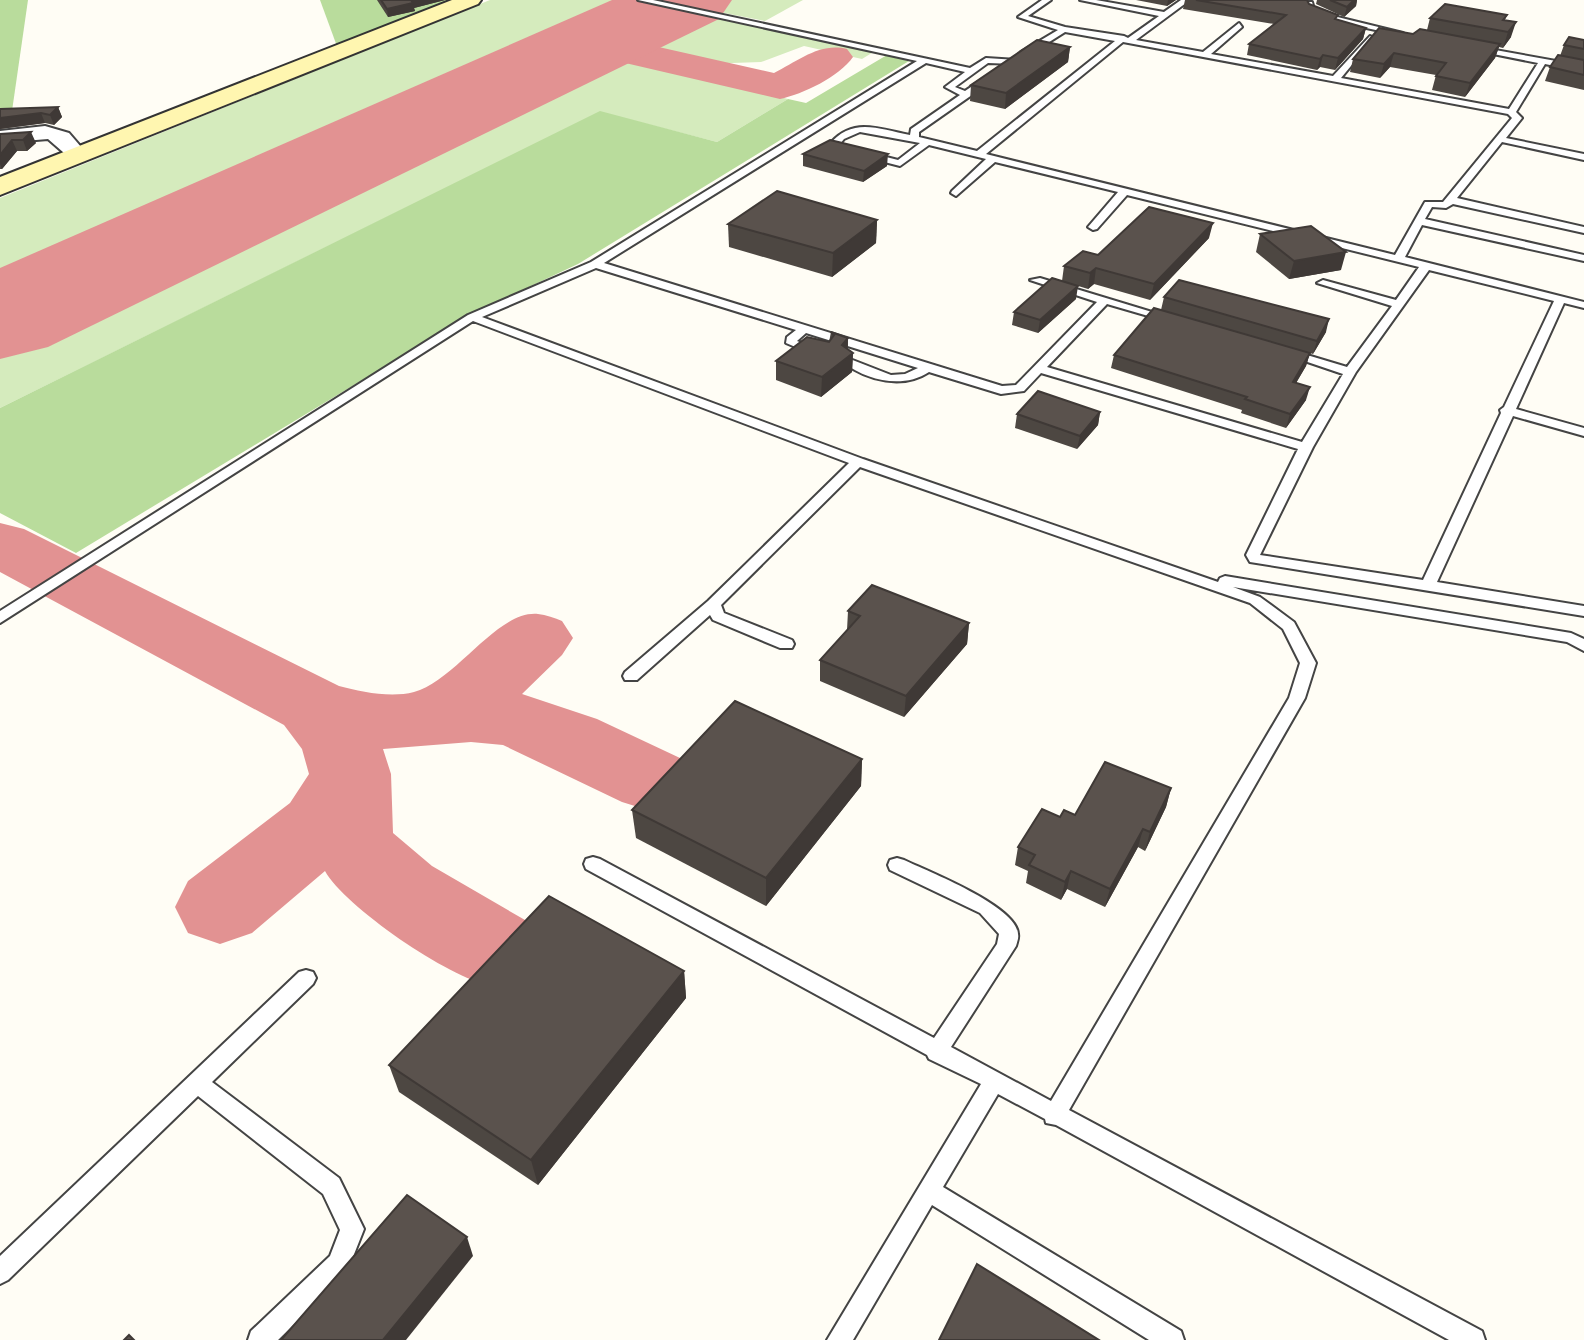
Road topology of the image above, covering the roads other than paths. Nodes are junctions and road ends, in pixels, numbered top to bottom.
1 (471, 0) edge
2 (642, 0) edge
3 (1047, 0) edge
4 (1084, 0) edge
5 (1186, 0) edge
6 (1311, 2) edge
7 (1297, 4) edge
8 (1166, 15) junction
9 (1239, 25) edge
10 (1064, 29) junction
11 (1410, 35) edge
12 (1370, 38) edge
13 (1128, 39) junction
14 (1469, 47) edge
15 (883, 52) junction
16 (1205, 55) junction
17 (868, 61) dead end
18 (924, 61) junction
19 (1543, 61) junction
20 (1014, 62) junction
21 (1584, 69) edge
22 (969, 70) junction
23 (1335, 80) junction
24 (966, 95) junction
25 (1511, 112) junction
26 (0, 137) edge
27 (915, 139) junction
28 (1500, 139) junction
29 (926, 143) junction
30 (78, 155) junction
31 (977, 156) junction
32 (1584, 157) edge
33 (992, 159) junction
34 (0, 187) edge
35 (1124, 192) junction
36 (956, 193) dead end
37 (1451, 200) junction
38 (1419, 221) junction
39 (1093, 227) dead end
40 (1584, 230) edge
41 (1584, 258) edge
42 (1398, 260) junction
43 (595, 264) junction
44 (1426, 266) junction
45 (1036, 280) dead end
46 (1323, 283) dead end
47 (1105, 300) junction
48 (1560, 300) junction
49 (1399, 304) junction
50 (1584, 305) edge
51 (472, 317) junction
52 (1182, 322) edge
53 (805, 328) junction
54 (1273, 349) edge
55 (825, 355) edge
56 (850, 363) edge
57 (928, 367) junction
58 (1037, 368) junction
59 (1350, 372) junction
60 (1506, 410) junction
61 (1584, 432) edge
62 (1306, 447) junction
63 (858, 462) junction
64 (1189, 576) junction
65 (1428, 585) junction
66 (713, 604) junction
67 (1584, 611) edge
68 (0, 618) edge
69 (786, 644) dead end
70 (1584, 646) edge
71 (631, 676) dead end
72 (593, 864) dead end
73 (897, 865) dead end
74 (306, 978) dead end
75 (936, 1052) junction
76 (197, 1083) junction
77 (993, 1083) junction
78 (1054, 1116) junction
79 (928, 1190) junction
80 (0, 1272) edge
81 (260, 1340) edge
82 (839, 1340) edge
83 (1172, 1340) edge
84 (1473, 1340) edge

1 - 30 street
2 - 15 lane
3 - 10 lane
4 - 8 lane
5 - 8 lane
6 - 7 lane
6 - 11 lane
8 - 13 lane
9 - 16 lane
10 - 13 lane
10 - 20 lane
12 - 23 lane
13 - 16 lane
13 - 31 lane
14 - 19 lane
15 - 17 lane
15 - 18 lane
16 - 23 lane
18 - 22 lane
18 - 43 lane
19 - 21 lane
19 - 25 lane
20 - 22 lane
20 - 24 lane
22 - 24 lane
23 - 25 lane
24 - 27 lane
25 - 28 lane
26 - 30 street
27 - 29 lane
27 - 29 lane
28 - 32 lane
28 - 37 lane
29 - 31 lane
30 - 34 street
31 - 33 lane
33 - 35 lane
33 - 36 lane
35 - 39 lane
35 - 42 lane
37 - 38 lane
37 - 40 lane
38 - 41 lane
38 - 42 lane
42 - 44 lane
43 - 51 lane
43 - 53 lane
44 - 48 lane
44 - 49 lane
45 - 47 lane
46 - 49 lane
47 - 52 lane
47 - 58 lane
48 - 50 lane
48 - 60 lane
49 - 59 lane
51 - 63 lane
51 - 68 lane
53 - 55 lane
53 - 57 lane
54 - 59 lane
56 - 57 lane
57 - 58 lane
58 - 62 lane
59 - 62 lane
60 - 61 lane
60 - 65 lane
62 - 65 lane
63 - 64 lane
63 - 66 lane
64 - 70 lane
64 - 78 lane
65 - 67 lane
66 - 69 lane
66 - 71 lane
72 - 75 lane
73 - 75 lane
74 - 76 lane
75 - 77 lane
76 - 80 lane
76 - 81 lane
77 - 78 lane
77 - 79 lane
78 - 84 lane
79 - 82 lane
79 - 83 lane

